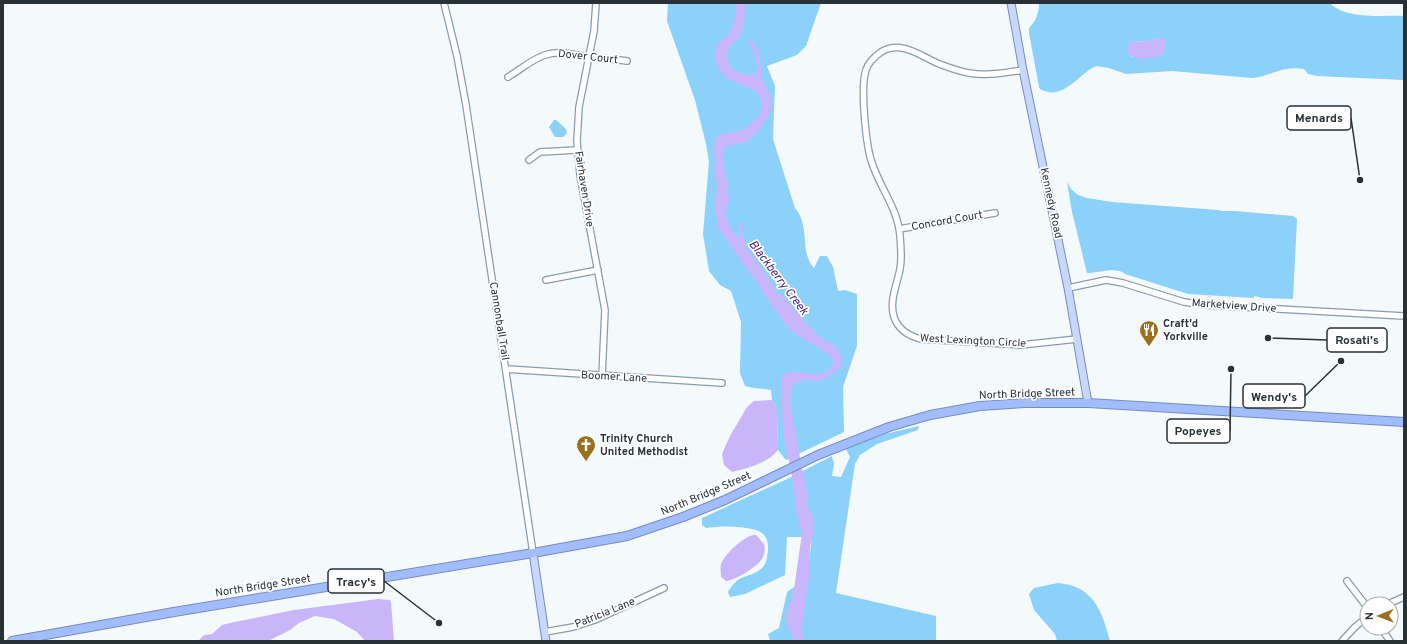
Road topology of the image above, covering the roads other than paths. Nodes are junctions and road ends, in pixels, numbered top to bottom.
1 (444, 3) edge
2 (596, 3) edge
3 (1011, 3) edge
4 (589, 57) junction
5 (627, 61) dead end
6 (1023, 70) junction
7 (508, 77) dead end
8 (577, 150) junction
9 (529, 160) dead end
10 (995, 213) dead end
11 (899, 229) junction
12 (598, 270) junction
13 (546, 280) dead end
14 (1068, 288) junction
15 (1404, 316) edge
16 (1077, 339) junction
17 (506, 370) junction
18 (602, 376) junction
19 (722, 383) dead end
20 (1088, 403) junction
21 (1404, 422) edge
22 (534, 553) junction
23 (1347, 581) dead end
24 (664, 588) dead end
25 (1359, 597) edge
26 (1359, 624) edge
27 (545, 632) junction
28 (12, 641) edge
29 (546, 641) edge
30 (1342, 641) edge

1 - 17 street, Cannonball Trail
2 - 4 street, Fairhaven Drive
3 - 6 main road, Kennedy Road
4 - 5 street, Dover Court
4 - 7 street, Dover Court
4 - 8 street, Fairhaven Drive
6 - 11 street, West Lexington Circle
6 - 14 main road, Kennedy Road
8 - 9 street
8 - 12 street, Fairhaven Drive
10 - 11 street, Concord Court
11 - 16 street, West Lexington Circle
12 - 13 street
12 - 18 street, Fairhaven Drive
14 - 15 street, Marketview Drive
14 - 16 main road, Kennedy Road
16 - 20 main road, Kennedy Road
17 - 18 street, Boomer Lane
17 - 22 street, Cannonball Trail
18 - 19 street, Boomer Lane
20 - 21 highway, North Bridge Street
20 - 22 highway, North Bridge Street
22 - 27 main road, Cannonball Trail
22 - 28 highway, North Bridge Street
23 - 25 street
24 - 27 street, Patricia Lane
26 - 30 street
27 - 29 main road, Cannonball Trail

